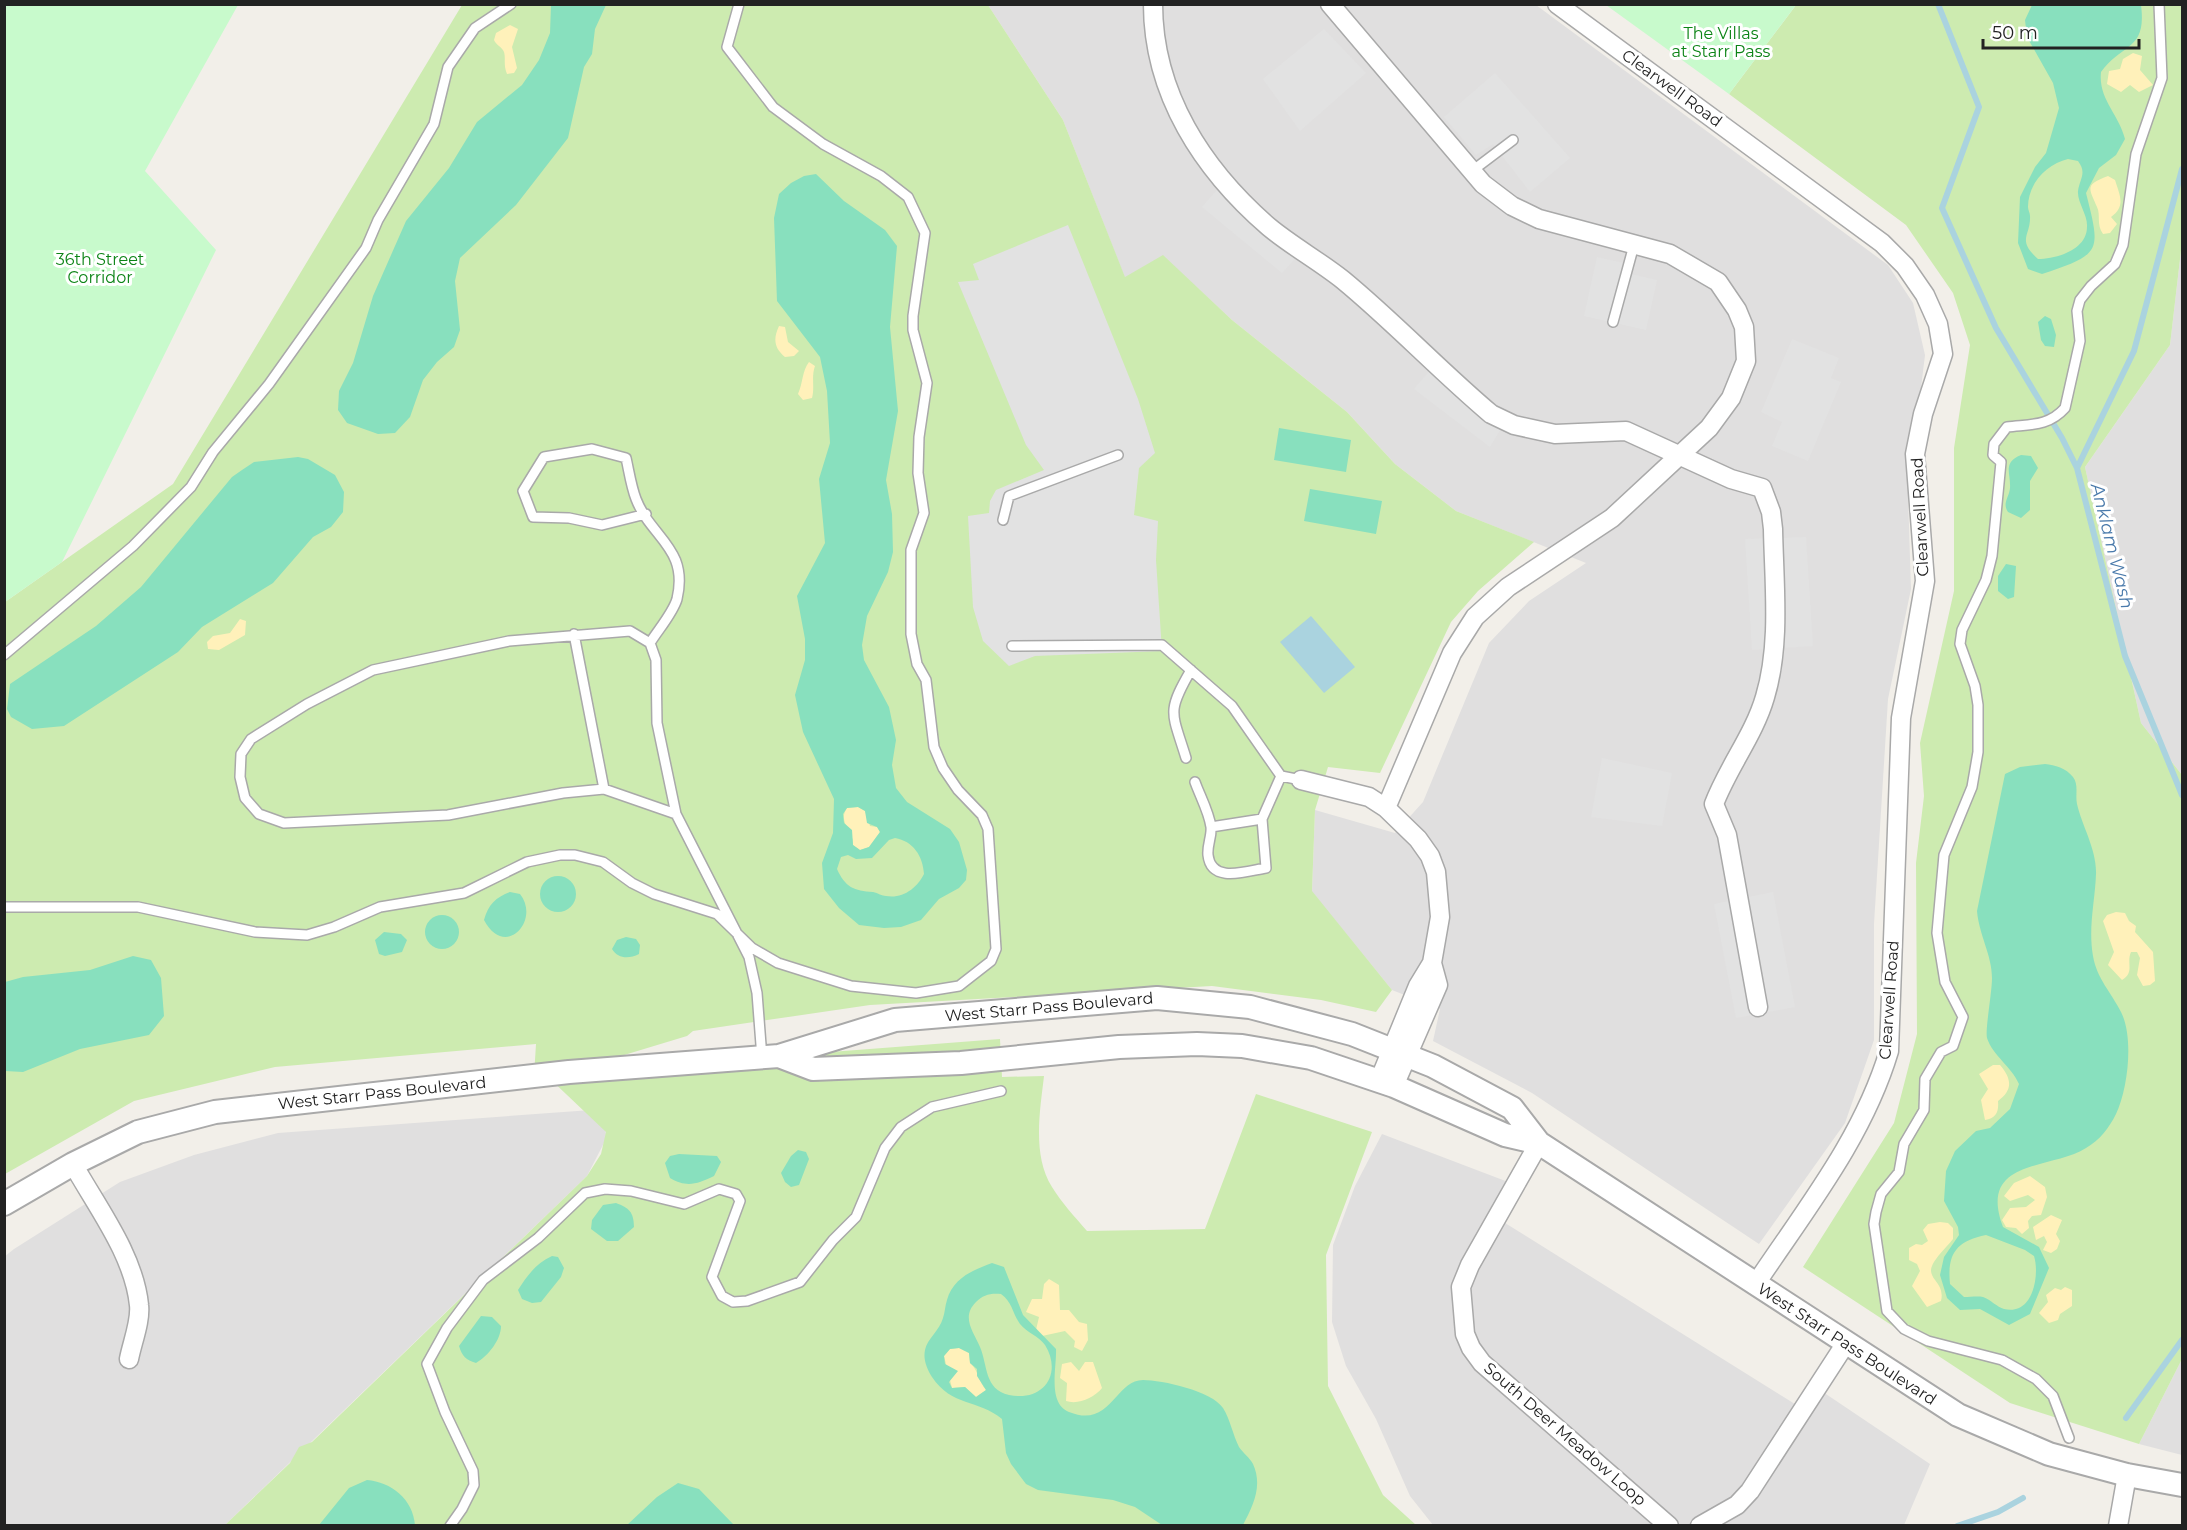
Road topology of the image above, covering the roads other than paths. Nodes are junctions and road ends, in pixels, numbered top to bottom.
1 (511, 4) edge
2 (739, 4) edge
3 (1153, 4) edge
4 (1330, 4) edge
5 (1557, 4) edge
6 (2159, 4) edge
7 (1513, 140) dead end
8 (1472, 171) junction
9 (1634, 245) junction
10 (1613, 322) dead end
11 (1678, 454) junction
12 (1118, 455) dead end
13 (646, 514) junction
14 (1004, 520) dead end
15 (574, 634) junction
16 (650, 643) junction
17 (1012, 646) dead end
18 (4, 655) edge
19 (1191, 670) junction
20 (1185, 758) dead end
21 (1281, 776) junction
22 (1300, 780) joint
23 (1195, 782) dead end
24 (604, 789) junction
25 (1386, 808) junction
26 (676, 814) junction
27 (1262, 819) junction
28 (1211, 827) junction
29 (4, 907) edge
30 (741, 938) junction
31 (1758, 1007) dead end
32 (1400, 1053) junction
33 (771, 1057) junction
34 (1386, 1083) junction
35 (1001, 1091) dead end
36 (1539, 1143) junction
37 (74, 1164) junction
38 (4, 1204) edge
39 (1755, 1285) junction
40 (1846, 1343) junction
41 (129, 1359) dead end
42 (2068, 1438) dead end
43 (2127, 1475) junction
44 (2182, 1485) edge
45 (450, 1526) edge
46 (1669, 1526) edge
47 (1700, 1526) edge
48 (2118, 1526) edge

1 - 18 lane
2 - 30 lane
3 - 11 street
4 - 8 street
5 - 39 street, Clearwell Road
6 - 42 lane
7 - 8 lane
8 - 9 street
9 - 10 lane
9 - 11 street
11 - 25 street
11 - 31 street
12 - 14 lane
13 - 13 lane
13 - 16 lane
15 - 16 lane
15 - 24 lane
15 - 24 lane
16 - 26 lane
17 - 19 lane
19 - 20 lane
19 - 21 lane
21 - 22 lane
21 - 27 lane
22 - 25 street
23 - 28 lane
24 - 26 lane
25 - 32 street
26 - 30 lane
27 - 28 lane
27 - 28 lane
29 - 30 lane
30 - 33 lane
32 - 33 street, West Starr Pass Boulevard
32 - 34 street
32 - 36 street, West Starr Pass Boulevard
33 - 34 street, West Starr Pass Boulevard
33 - 37 street, West Starr Pass Boulevard
34 - 36 street, West Starr Pass Boulevard
35 - 45 lane
36 - 39 street, West Starr Pass Boulevard
36 - 46 street, South Deer Meadow Loop
37 - 38 street, West Starr Pass Boulevard
37 - 41 street
39 - 40 street, West Starr Pass Boulevard
40 - 43 street, West Starr Pass Boulevard
40 - 47 street
43 - 44 street, West Starr Pass Boulevard
43 - 48 street

